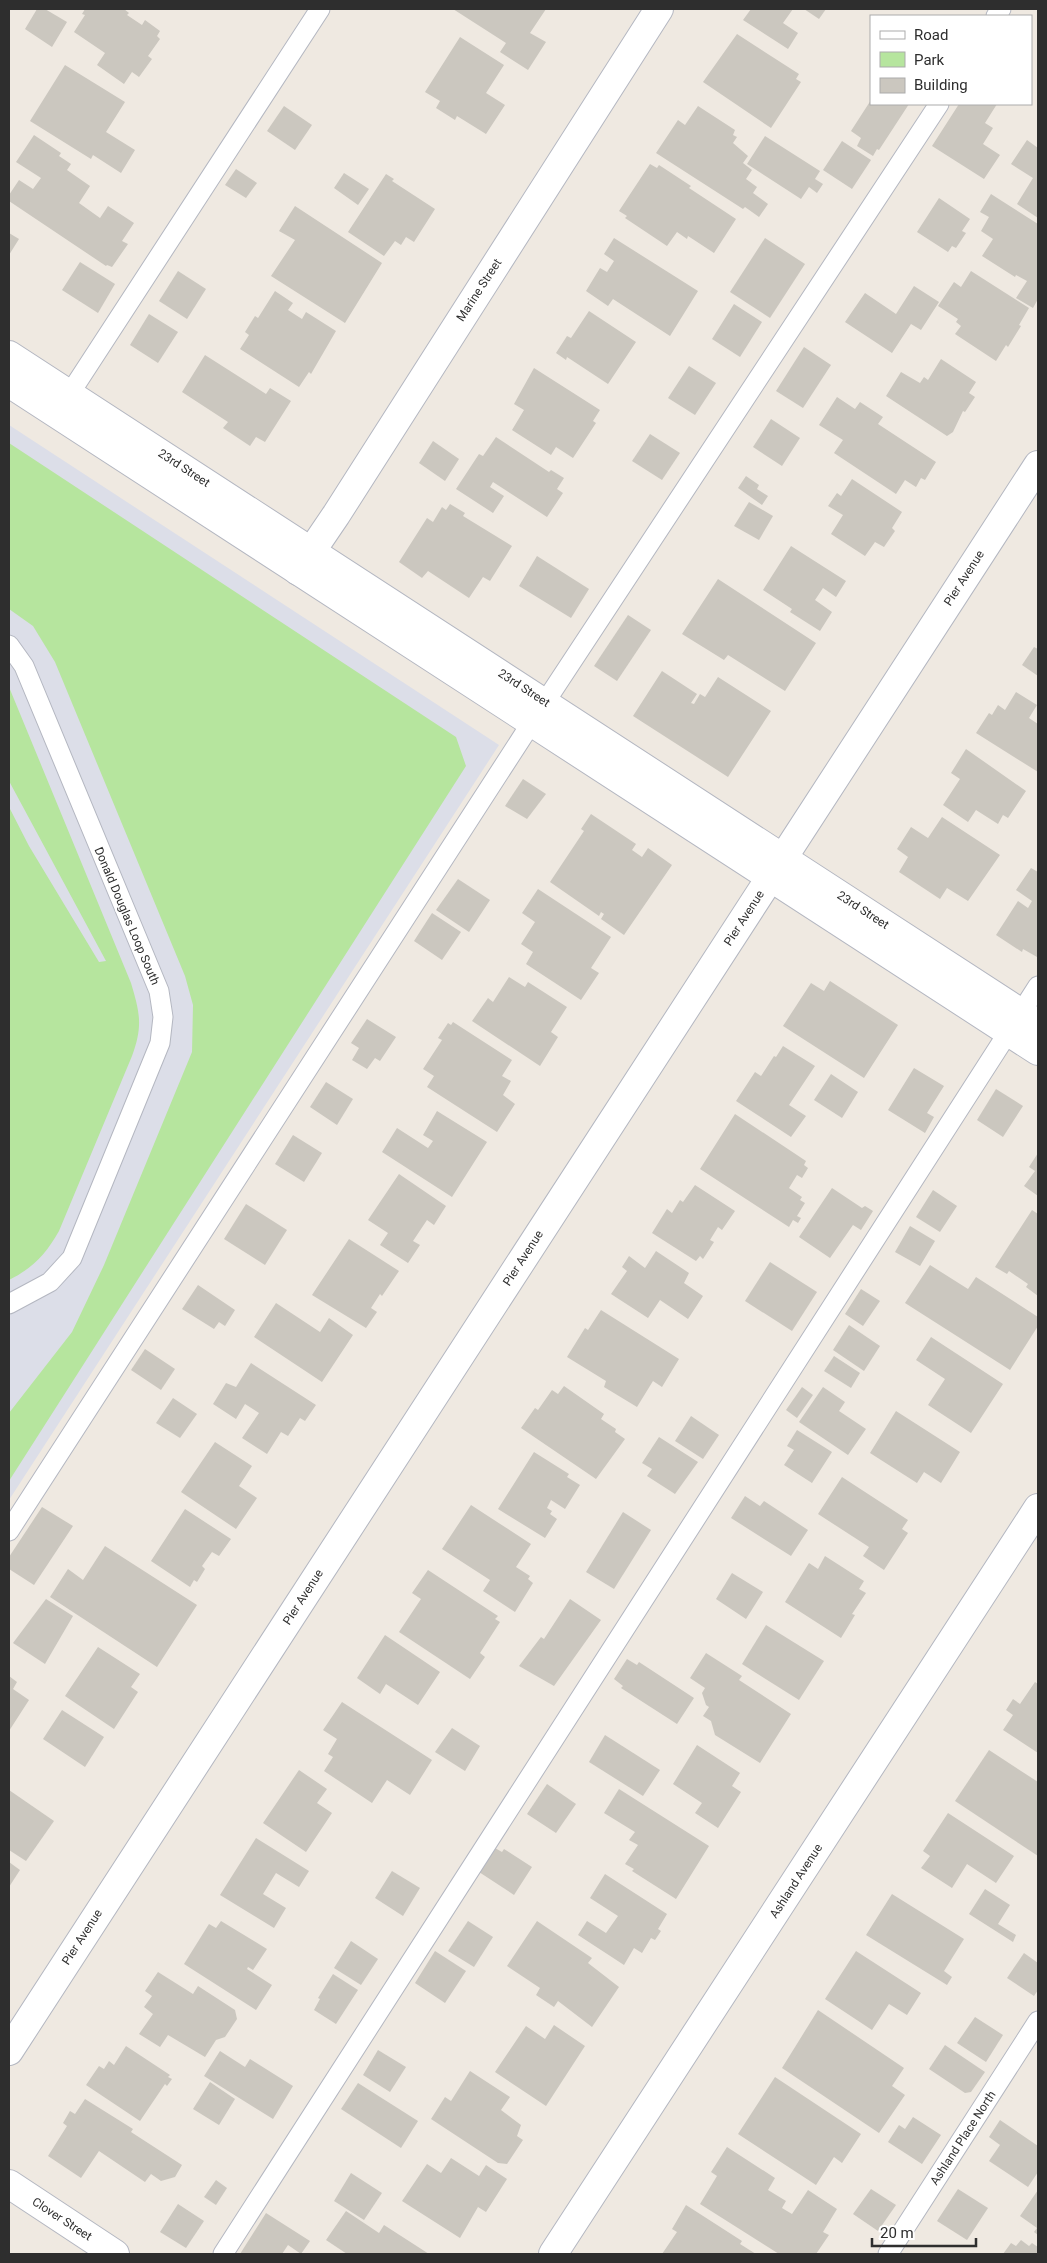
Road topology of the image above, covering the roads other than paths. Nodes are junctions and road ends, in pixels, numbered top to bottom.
1 (320, 9) edge
2 (659, 9) edge
3 (937, 105) edge
4 (9, 355) edge
5 (9, 384) edge
6 (62, 404) junction
7 (1038, 465) edge
8 (305, 561) junction
9 (9, 645) edge
10 (538, 712) junction
11 (777, 867) junction
12 (1038, 986) edge
13 (1023, 1023) edge
14 (1038, 1051) edge
15 (9, 1304) edge
16 (1038, 1508) edge
17 (9, 1531) edge
18 (1038, 2021) edge
19 (9, 2051) edge
20 (9, 2184) edge
21 (115, 2254) edge
22 (222, 2254) edge
23 (553, 2254) edge
24 (888, 2254) edge

1 - 6 lane
2 - 8 street, Marine Street
3 - 10 lane
4 - 6 street, 23rd Street
5 - 6 street, 23rd Street
6 - 8 street, 23rd Street
7 - 11 street, Pier Avenue
8 - 10 street, 23rd Street
9 - 15 lane, Donald Douglas Loop South
10 - 11 street, 23rd Street
10 - 17 lane
11 - 13 street, 23rd Street
11 - 19 street, Pier Avenue
12 - 13 lane
13 - 14 street, 23rd Street
13 - 22 lane
16 - 23 street, Ashland Avenue
18 - 24 lane, Ashland Place North
20 - 21 street, Clover Street

